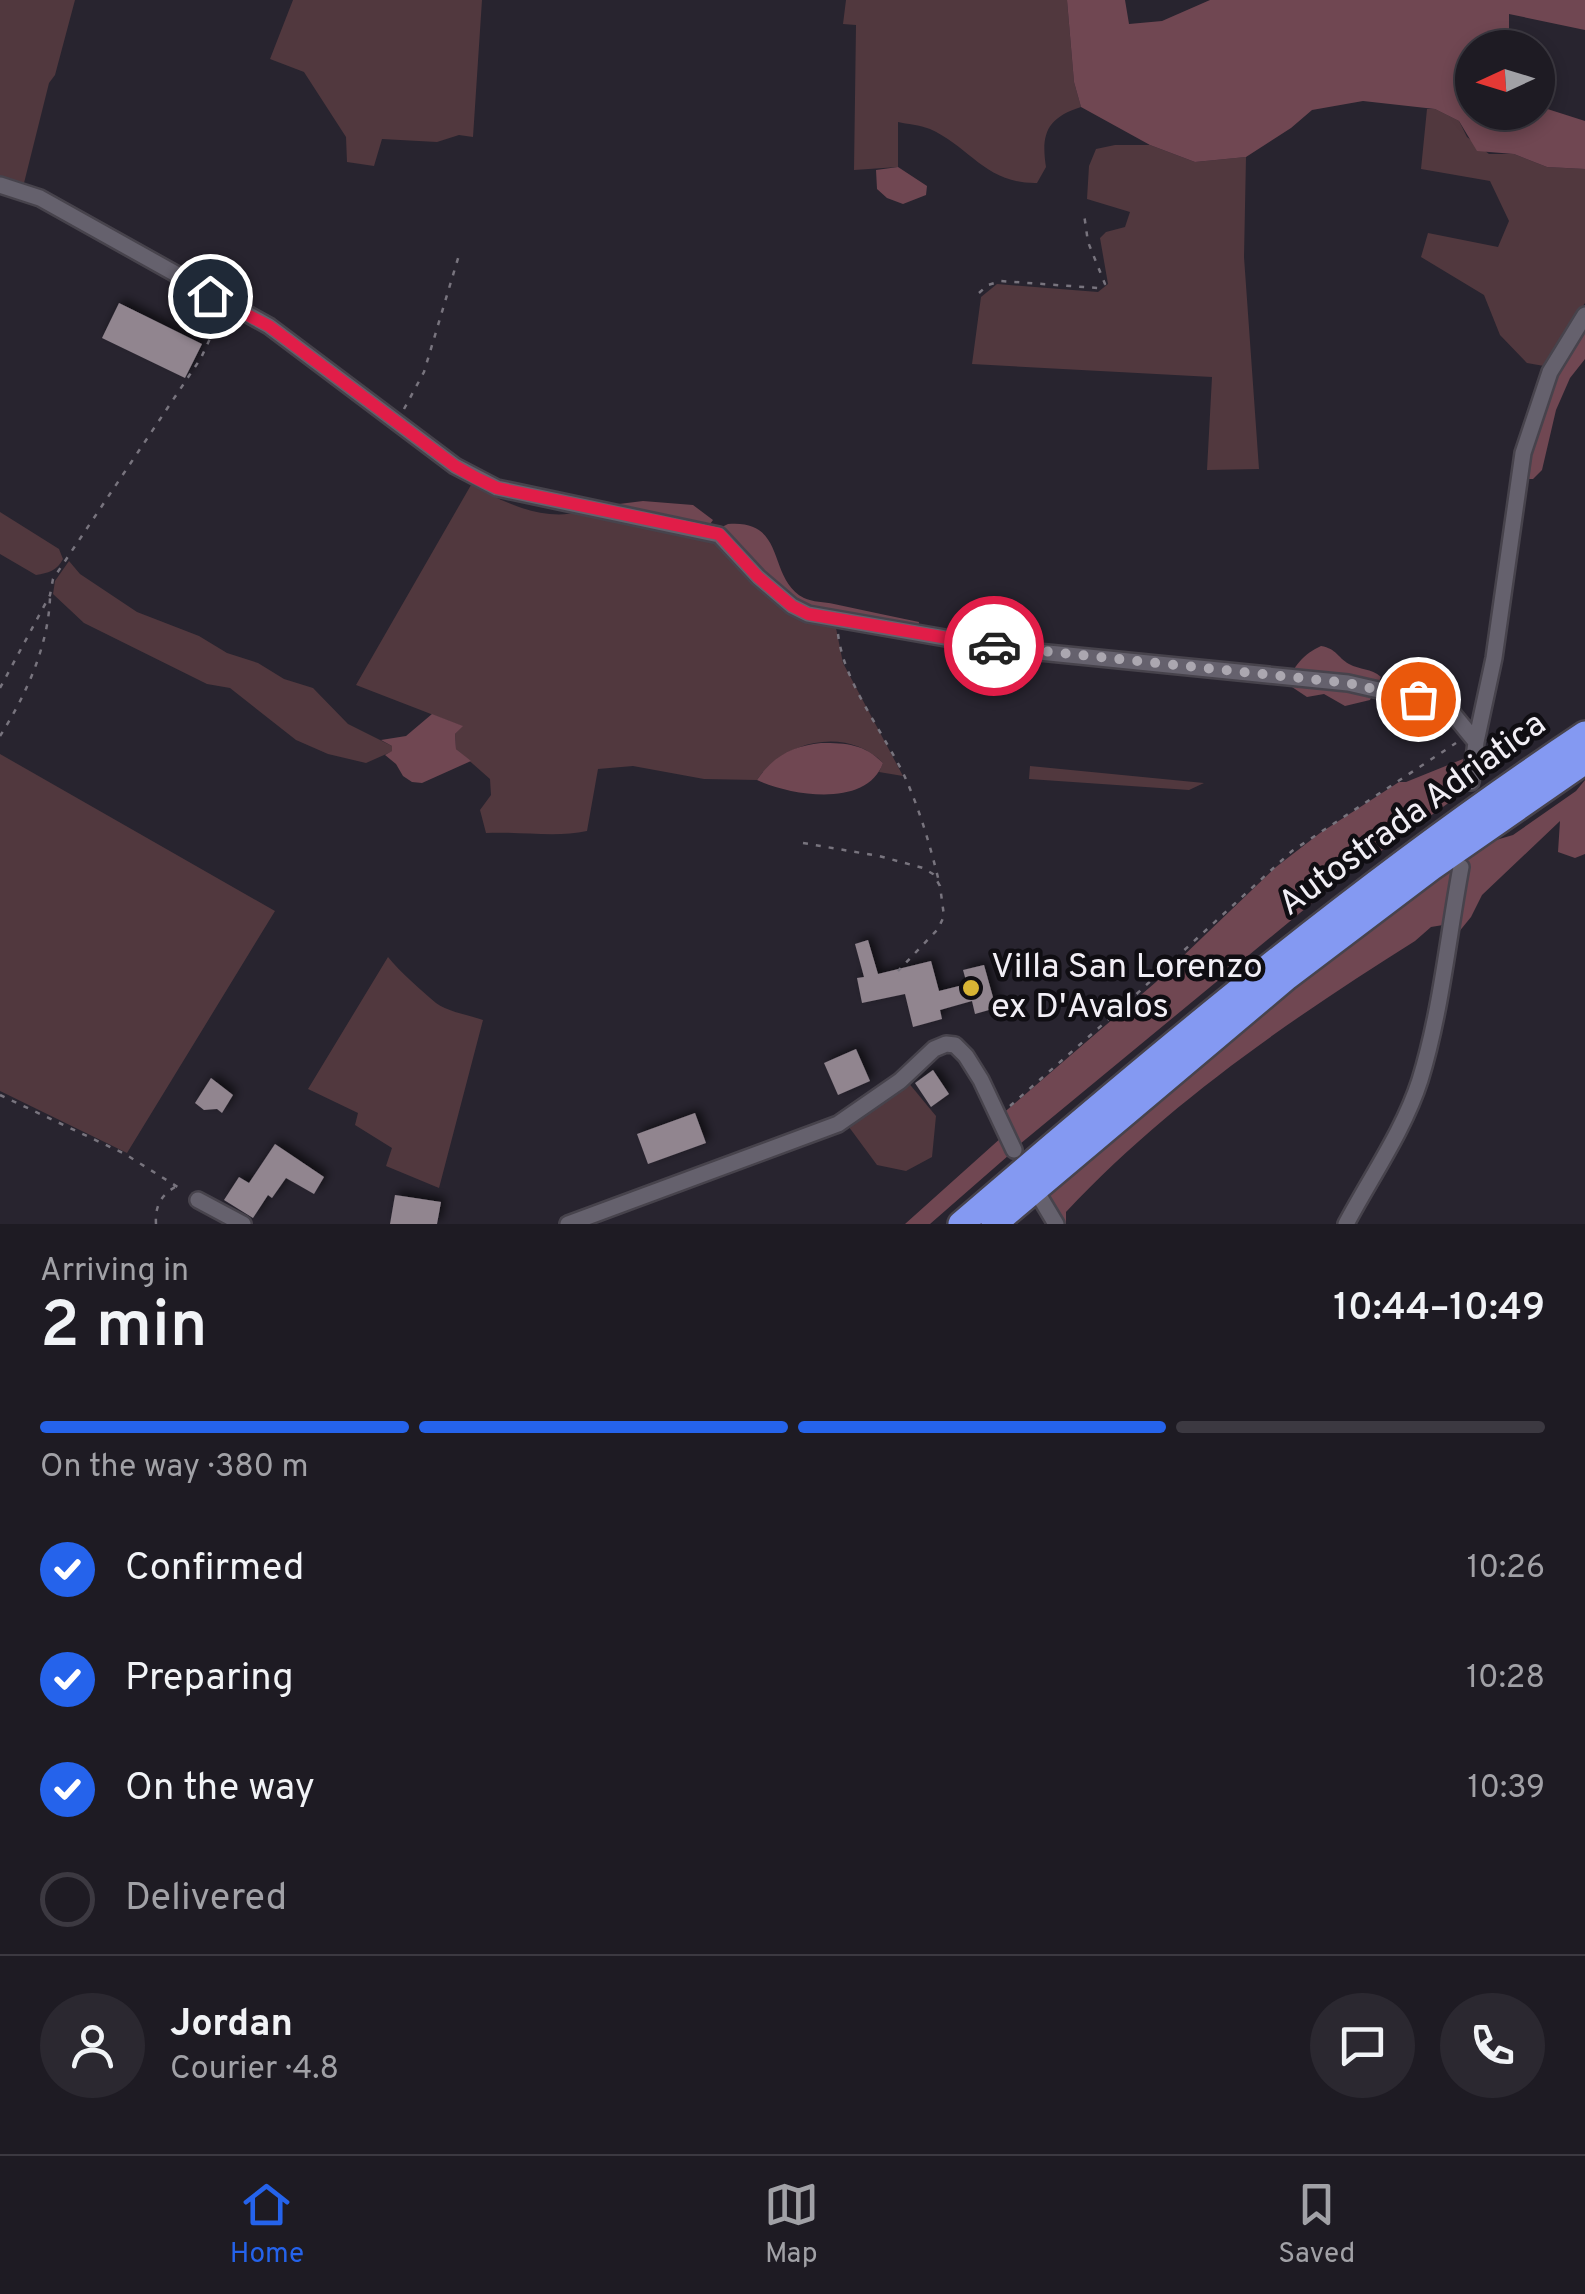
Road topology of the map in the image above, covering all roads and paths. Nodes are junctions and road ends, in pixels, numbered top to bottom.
1 (0, 186) edge
2 (1084, 214) dead end
3 (458, 256) dead end
4 (980, 293) dead end
5 (226, 304) junction
6 (1585, 314) edge
7 (397, 422) junction
8 (50, 595) junction
9 (836, 621) junction
10 (0, 688) edge
11 (1585, 734) edge
12 (0, 736) edge
13 (1471, 736) junction
14 (1585, 761) edge
15 (1471, 782) dead end
16 (803, 843) dead end
17 (1461, 867) dead end
18 (940, 886) junction
19 (898, 971) dead end
20 (0, 1095) edge
21 (997, 1113) junction
22 (1014, 1150) dead end
23 (176, 1186) junction
24 (1042, 1199) dead end
25 (198, 1200) joint
26 (156, 1224) edge
27 (243, 1224) edge
28 (568, 1224) edge
29 (962, 1224) edge
30 (994, 1224) edge
31 (1056, 1224) edge
32 (1346, 1224) edge

1 - 5 street
2 - 4 path
3 - 7 path
5 - 7 street
5 - 8 path
6 - 13 street
7 - 9 street
8 - 10 path
8 - 12 path
9 - 13 street
9 - 18 path
11 - 29 highway, Autostrada Adriatica
13 - 15 street
13 - 21 path
14 - 30 highway, Autostrada Adriatica
16 - 18 path
17 - 32 street
18 - 19 path
20 - 23 path
21 - 22 street
21 - 28 street
23 - 25 path
23 - 26 path
24 - 31 street
25 - 27 street

